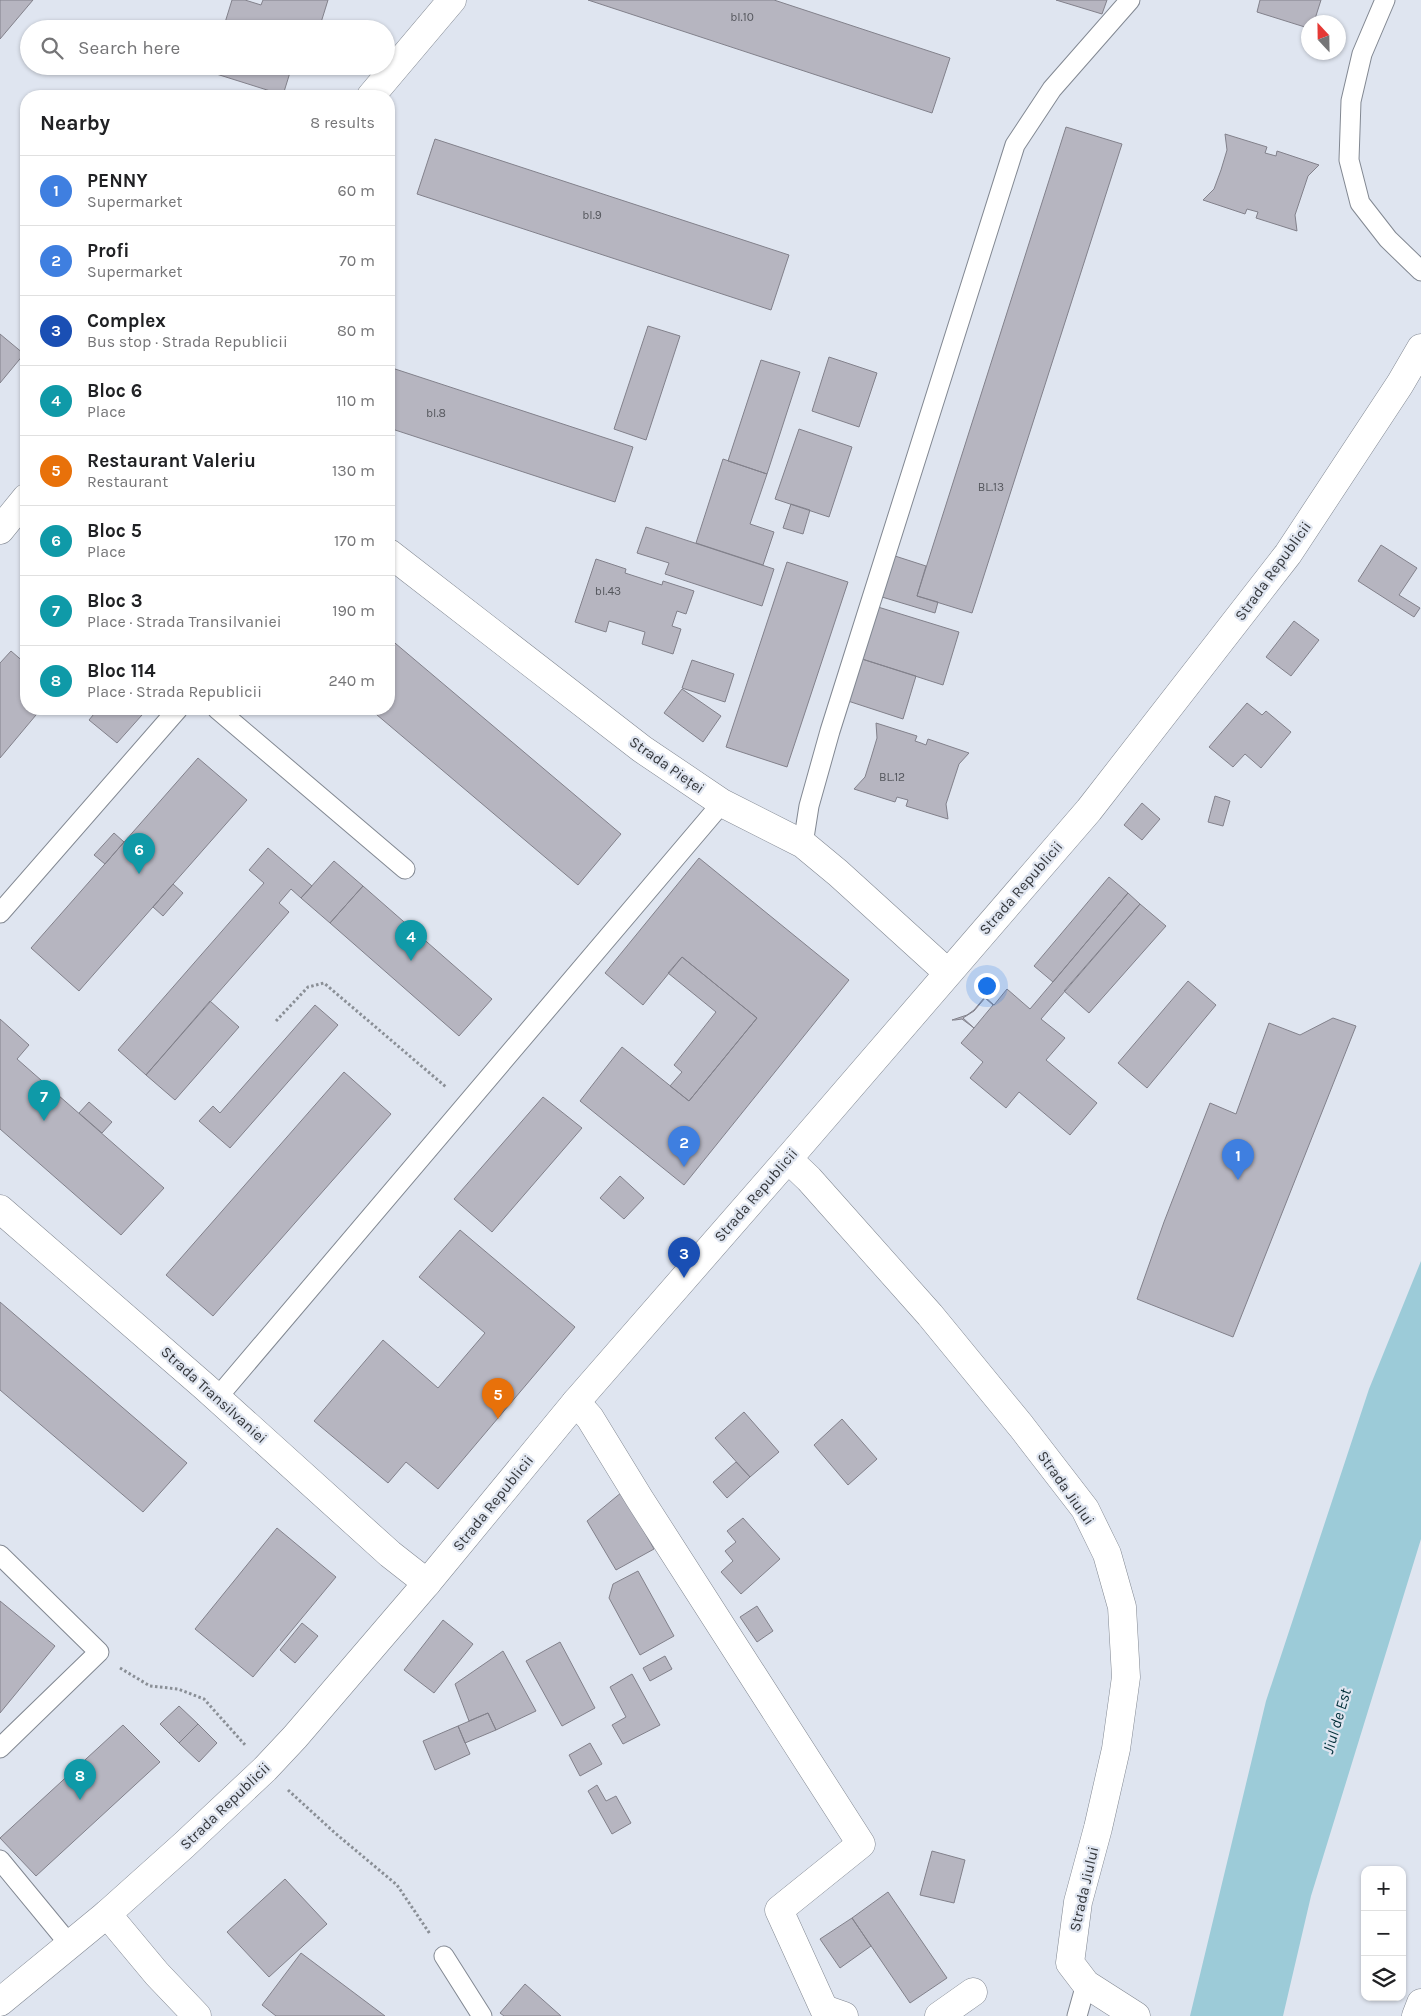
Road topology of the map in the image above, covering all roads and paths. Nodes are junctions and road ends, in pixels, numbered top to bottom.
1 (452, 0) edge
2 (1130, 0) edge
3 (1384, 0) edge
4 (395, 68) edge
5 (390, 75) edge
6 (377, 90) edge
7 (1421, 270) edge
8 (1421, 348) edge
9 (20, 505) edge
10 (0, 530) edge
11 (395, 558) edge
12 (173, 715) edge
13 (224, 715) edge
14 (722, 803) junction
15 (802, 844) junction
16 (404, 869) dead end
17 (0, 913) edge
18 (948, 972) junction
19 (276, 1021) dead end
20 (466, 1104) junction
21 (788, 1159) junction
22 (2, 1214) edge
23 (218, 1398) junction
24 (576, 1402) junction
25 (0, 1555) edge
26 (427, 1583) junction
27 (99, 1652) junction
28 (0, 1748) edge
29 (265, 1769) junction
30 (0, 1860) edge
31 (107, 1914) junction
32 (70, 1945) junction
33 (444, 1956) joint
34 (1086, 1984) junction
35 (973, 1992) dead end
36 (0, 2002) edge
37 (1421, 2003) edge
38 (197, 2016) edge
39 (482, 2016) edge
40 (844, 2016) edge
41 (939, 2016) edge
42 (1077, 2016) edge
43 (1136, 2016) edge
44 (1416, 2016) edge

1 - 4 street
2 - 15 lane
3 - 7 lane
5 - 6 street
8 - 18 street, Strada Republicii
9 - 10 street
11 - 14 street, Strada Pieței
12 - 17 lane
13 - 16 lane
14 - 15 street, Strada Pieței
14 - 20 lane
15 - 18 street, Strada Pieței
18 - 21 street, Strada Republicii
19 - 20 path
20 - 23 lane
21 - 24 street, Strada Republicii
21 - 34 street, Strada Jiului
22 - 23 street, Strada Transilvaniei
23 - 26 street, Strada Transilvaniei
24 - 26 street, Strada Republicii
24 - 40 street
25 - 27 lane
26 - 29 street, Strada Republicii
27 - 28 lane
27 - 29 path
29 - 31 street, Strada Republicii
29 - 33 path
30 - 32 lane
31 - 32 street, Strada Republicii
31 - 38 street
32 - 36 street, Strada Republicii
33 - 39 lane
34 - 42 lane
34 - 43 street, Strada Jiului
35 - 41 street
37 - 44 street

